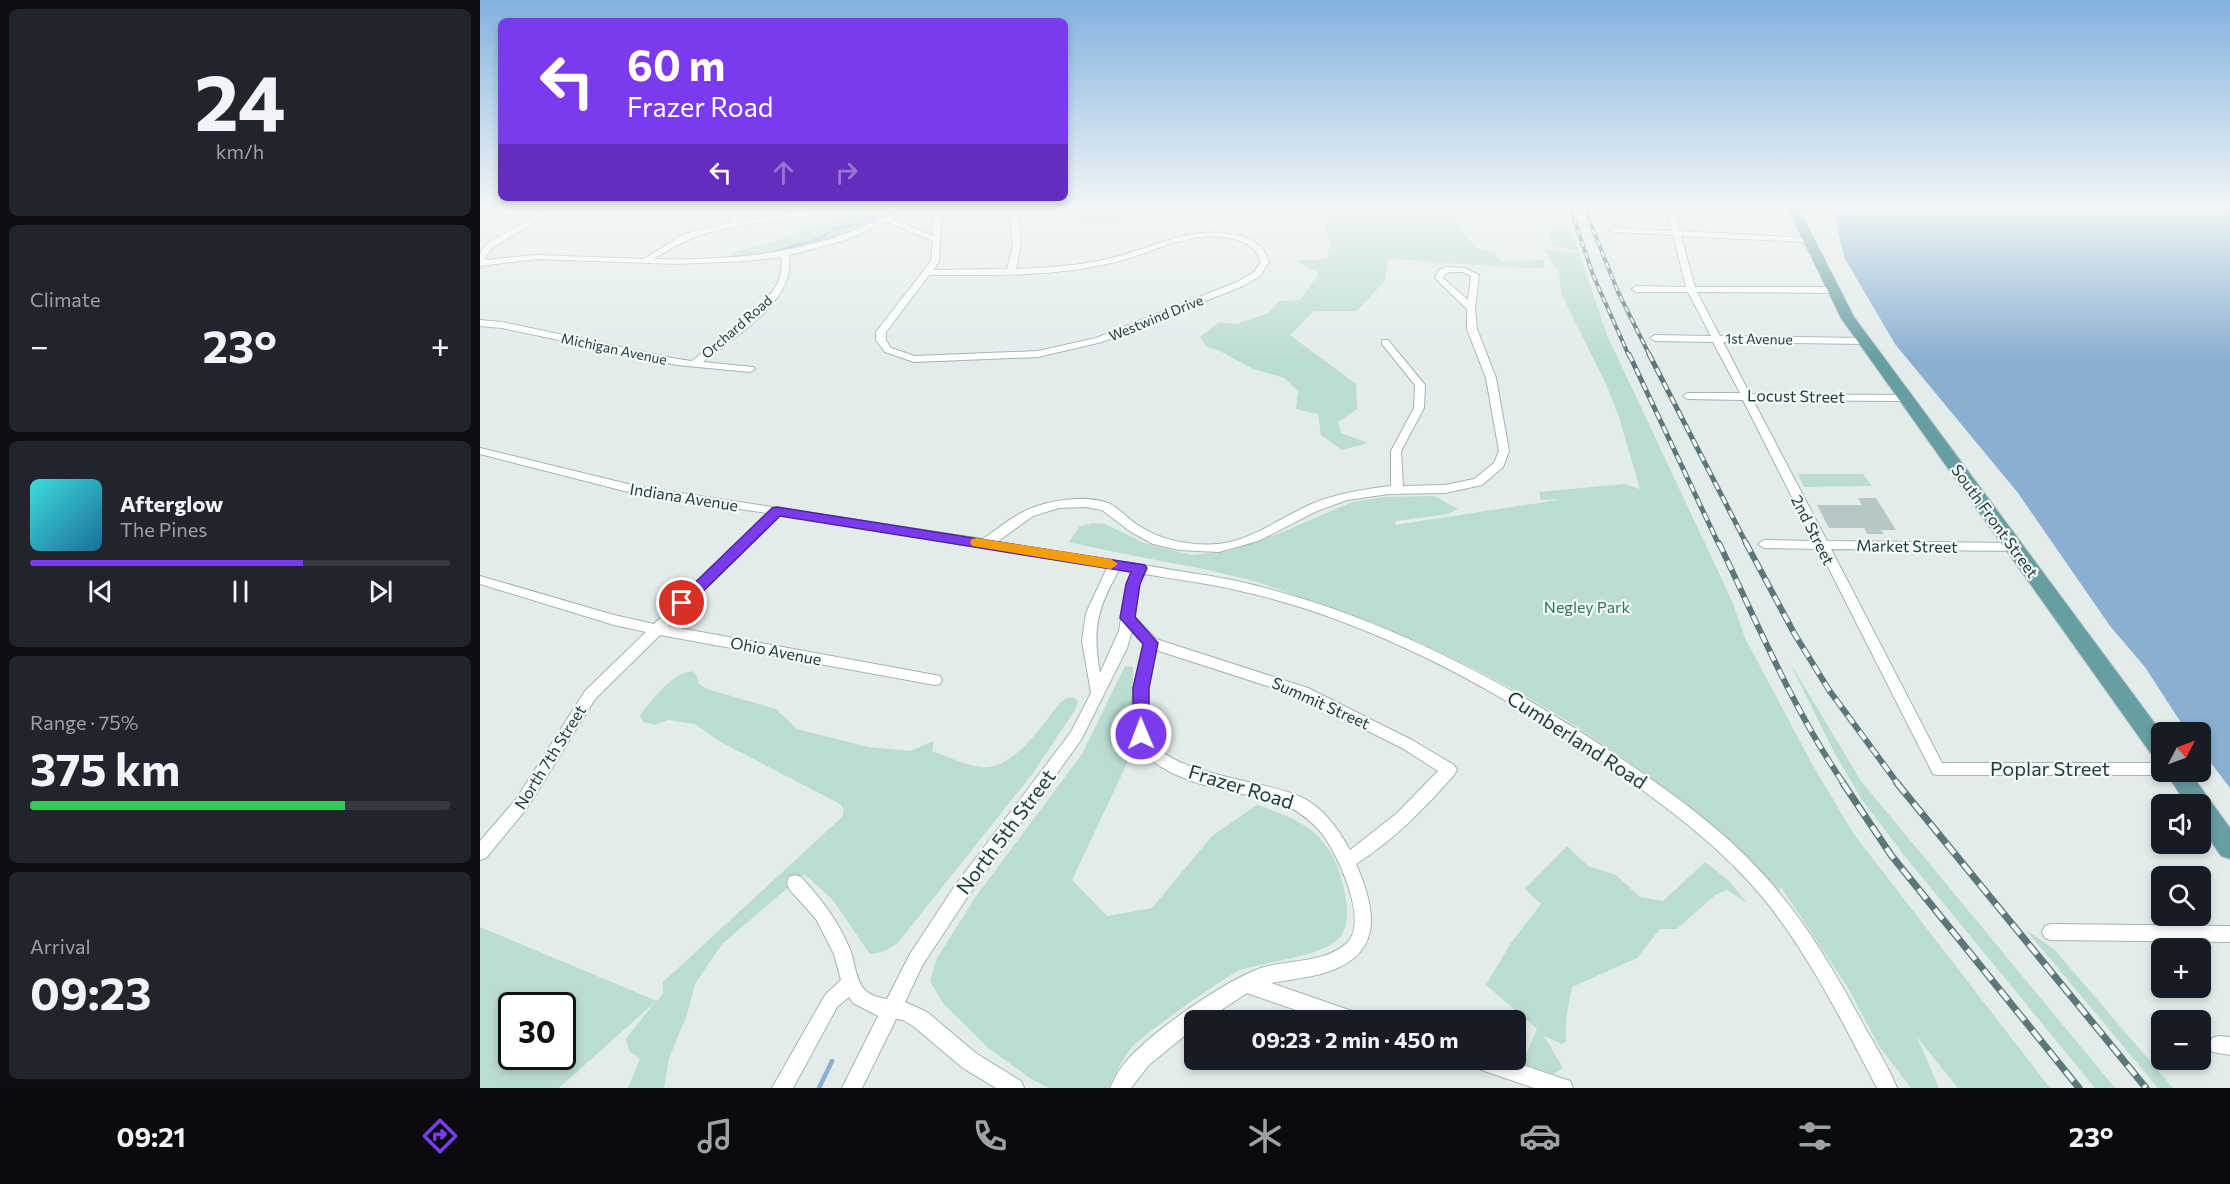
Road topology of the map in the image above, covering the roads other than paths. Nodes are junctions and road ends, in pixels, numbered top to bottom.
1 (651, 258) edge
2 (756, 258) edge
3 (785, 258) edge
4 (936, 258) edge
5 (1014, 258) edge
6 (1120, 258) edge
7 (1264, 258) edge
8 (1683, 258) edge
9 (1816, 258) edge
10 (647, 260) junction
11 (481, 264) edge
12 (1011, 271) junction
13 (927, 272) junction
14 (1636, 289) dead end
15 (1691, 289) junction
16 (1832, 290) junction
17 (1471, 308) junction
18 (480, 323) edge
19 (1655, 338) dead end
20 (1716, 338) junction
21 (1863, 341) junction
22 (1385, 342) dead end
23 (694, 364) junction
24 (750, 369) dead end
25 (1688, 396) dead end
26 (1745, 396) junction
27 (1905, 398) junction
28 (483, 455) edge
29 (1397, 490) junction
30 (777, 511) junction
31 (985, 544) junction
32 (1764, 544) dead end
33 (1821, 545) junction
34 (2014, 547) junction
35 (1116, 564) junction
36 (1140, 568) junction
37 (480, 580) edge
38 (1128, 618) junction
39 (656, 629) junction
40 (1151, 643) junction
41 (935, 680) dead end
42 (1098, 694) junction
43 (2151, 736) edge
44 (1938, 769) joint
45 (2151, 769) edge
46 (2211, 821) edge
47 (2230, 848) edge
48 (480, 853) edge
49 (1347, 861) junction
50 (795, 883) dead end
51 (2050, 932) dead end
52 (2230, 934) edge
53 (852, 983) junction
54 (1246, 984) junction
55 (891, 1007) junction
56 (1323, 1010) edge
57 (1510, 1070) edge
58 (782, 1088) edge
59 (852, 1088) edge
60 (1014, 1088) edge
61 (1120, 1088) edge
62 (1563, 1088) edge
63 (1887, 1088) edge

1 - 10 street
2 - 10 street
3 - 23 street, Orchard Road
4 - 13 street, Westwind Drive
5 - 12 street
6 - 12 street, Westwind Drive
7 - 13 street, Westwind Drive
8 - 15 street, 2nd Street
9 - 16 main road, South Front Street
10 - 11 street
12 - 13 street, Westwind Drive
14 - 15 street
15 - 16 street
15 - 20 street, 2nd Street
16 - 21 main road, South Front Street
17 - 17 street
17 - 29 street
18 - 23 street, Michigan Avenue
19 - 20 street, 1st Avenue
20 - 21 street, 1st Avenue
20 - 26 street, 2nd Street
21 - 27 main road, South Front Street
22 - 29 street
23 - 24 street, Michigan Avenue
25 - 26 street, Locust Street
26 - 27 street, Locust Street
26 - 33 street, 2nd Street
27 - 34 main road, South Front Street
28 - 30 street, Indiana Avenue
29 - 31 street
30 - 31 street, Indiana Avenue
30 - 39 street, North 7th Street
31 - 35 street, Indiana Avenue
32 - 33 street, Market Street
33 - 34 street, Market Street
33 - 44 street, 2nd Street
34 - 43 main road, South Front Street
35 - 36 street, Indiana Avenue
35 - 42 street
36 - 38 street, North 5th Street
36 - 63 street, Cumberland Road
37 - 39 street, Ohio Avenue
38 - 40 street
38 - 42 street, North 5th Street
39 - 41 street, Ohio Avenue
39 - 48 street, North 7th Street
40 - 49 street, Frazer Road
40 - 49 street, Summit Street
42 - 55 street, North 5th Street
44 - 45 street, Poplar Street
46 - 47 main road
49 - 54 street, Frazer Road
50 - 53 street
51 - 52 street
53 - 55 street
53 - 58 street
54 - 56 street
54 - 61 street, Frazer Road
55 - 59 street, North 5th Street
55 - 60 street
57 - 62 street

